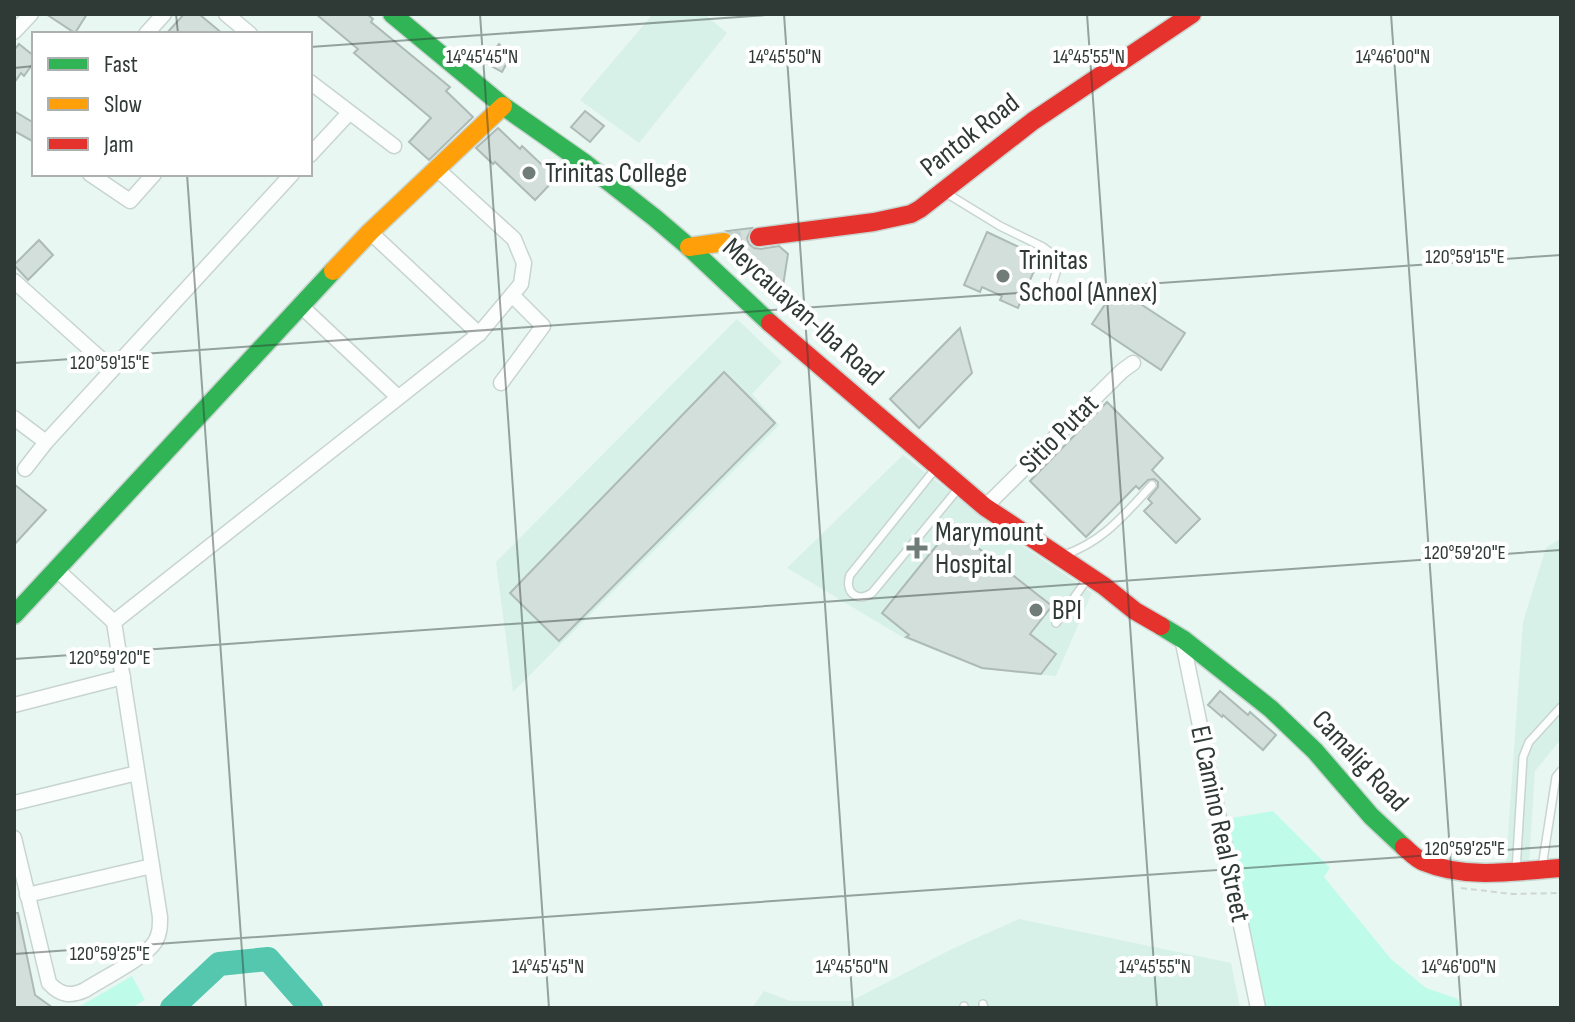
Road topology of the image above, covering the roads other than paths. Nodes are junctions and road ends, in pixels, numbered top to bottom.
1 (31, 14) edge
2 (164, 14) edge
3 (226, 14) edge
4 (392, 14) edge
5 (1192, 14) edge
6 (14, 32) edge
7 (148, 32) edge
8 (248, 32) edge
9 (312, 84) edge
10 (503, 106) junction
11 (349, 113) junction
12 (394, 146) dead end
13 (312, 153) edge
14 (436, 168) junction
15 (93, 176) edge
16 (152, 176) edge
17 (290, 176) edge
18 (943, 191) junction
19 (370, 232) junction
20 (759, 237) tunnel mouth
21 (724, 242) tunnel mouth
22 (689, 247) junction
23 (14, 281) edge
24 (512, 295) junction
25 (1049, 295) dead end
26 (301, 306) junction
27 (479, 334) junction
28 (1133, 363) dead end
29 (112, 369) junction
30 (501, 383) dead end
31 (398, 397) junction
32 (14, 418) edge
33 (46, 442) junction
34 (937, 468) junction
35 (25, 469) dead end
36 (1152, 485) dead end
37 (960, 487) junction
38 (985, 507) junction
39 (1059, 557) junction
40 (56, 569) junction
41 (1089, 577) junction
42 (14, 615) edge
43 (114, 622) junction
44 (1056, 623) dead end
45 (1184, 640) junction
46 (123, 677) junction
47 (14, 705) edge
48 (1561, 707) edge
49 (1561, 771) edge
50 (137, 773) junction
51 (14, 803) edge
52 (14, 838) edge
53 (152, 866) junction
54 (1561, 868) edge
55 (1542, 869) junction
56 (1516, 872) junction
57 (27, 895) junction
58 (1258, 1008) edge

1 - 6 street
2 - 7 street
3 - 8 street
4 - 10 main road, Meycauayan-Iba Road
5 - 18 main road, Pantok Road
9 - 11 street
10 - 14 main road
10 - 22 main road, Meycauayan-Iba Road
11 - 12 street
11 - 13 street
14 - 19 main road
14 - 24 street
15 - 16 street
17 - 29 street
18 - 20 main road, Pantok Road
18 - 25 lane
19 - 26 main road
19 - 27 street
21 - 22 main road
22 - 34 main road, Meycauayan-Iba Road
23 - 29 street
24 - 27 street
24 - 30 street
26 - 31 street
26 - 40 main road
27 - 31 street
28 - 38 street, Sitio Putat
29 - 33 street
31 - 43 street
32 - 33 street
33 - 35 street
34 - 37 main road, Meycauayan-Iba Road
34 - 37 lane
36 - 39 lane
37 - 38 main road, Meycauayan-Iba Road
38 - 39 main road, Meycauayan-Iba Road
39 - 41 main road, Meycauayan-Iba Road
40 - 42 main road
40 - 43 street
41 - 44 lane
41 - 45 main road, Meycauayan-Iba Road
43 - 46 street
45 - 56 main road, Camalig Road
45 - 58 street, El Camino Real Street
46 - 47 street
46 - 50 street
48 - 56 lane
49 - 55 lane
50 - 51 street
50 - 53 street
52 - 57 street
53 - 57 street
53 - 57 street
54 - 55 main road, Camalig Road
55 - 56 main road, Camalig Road

